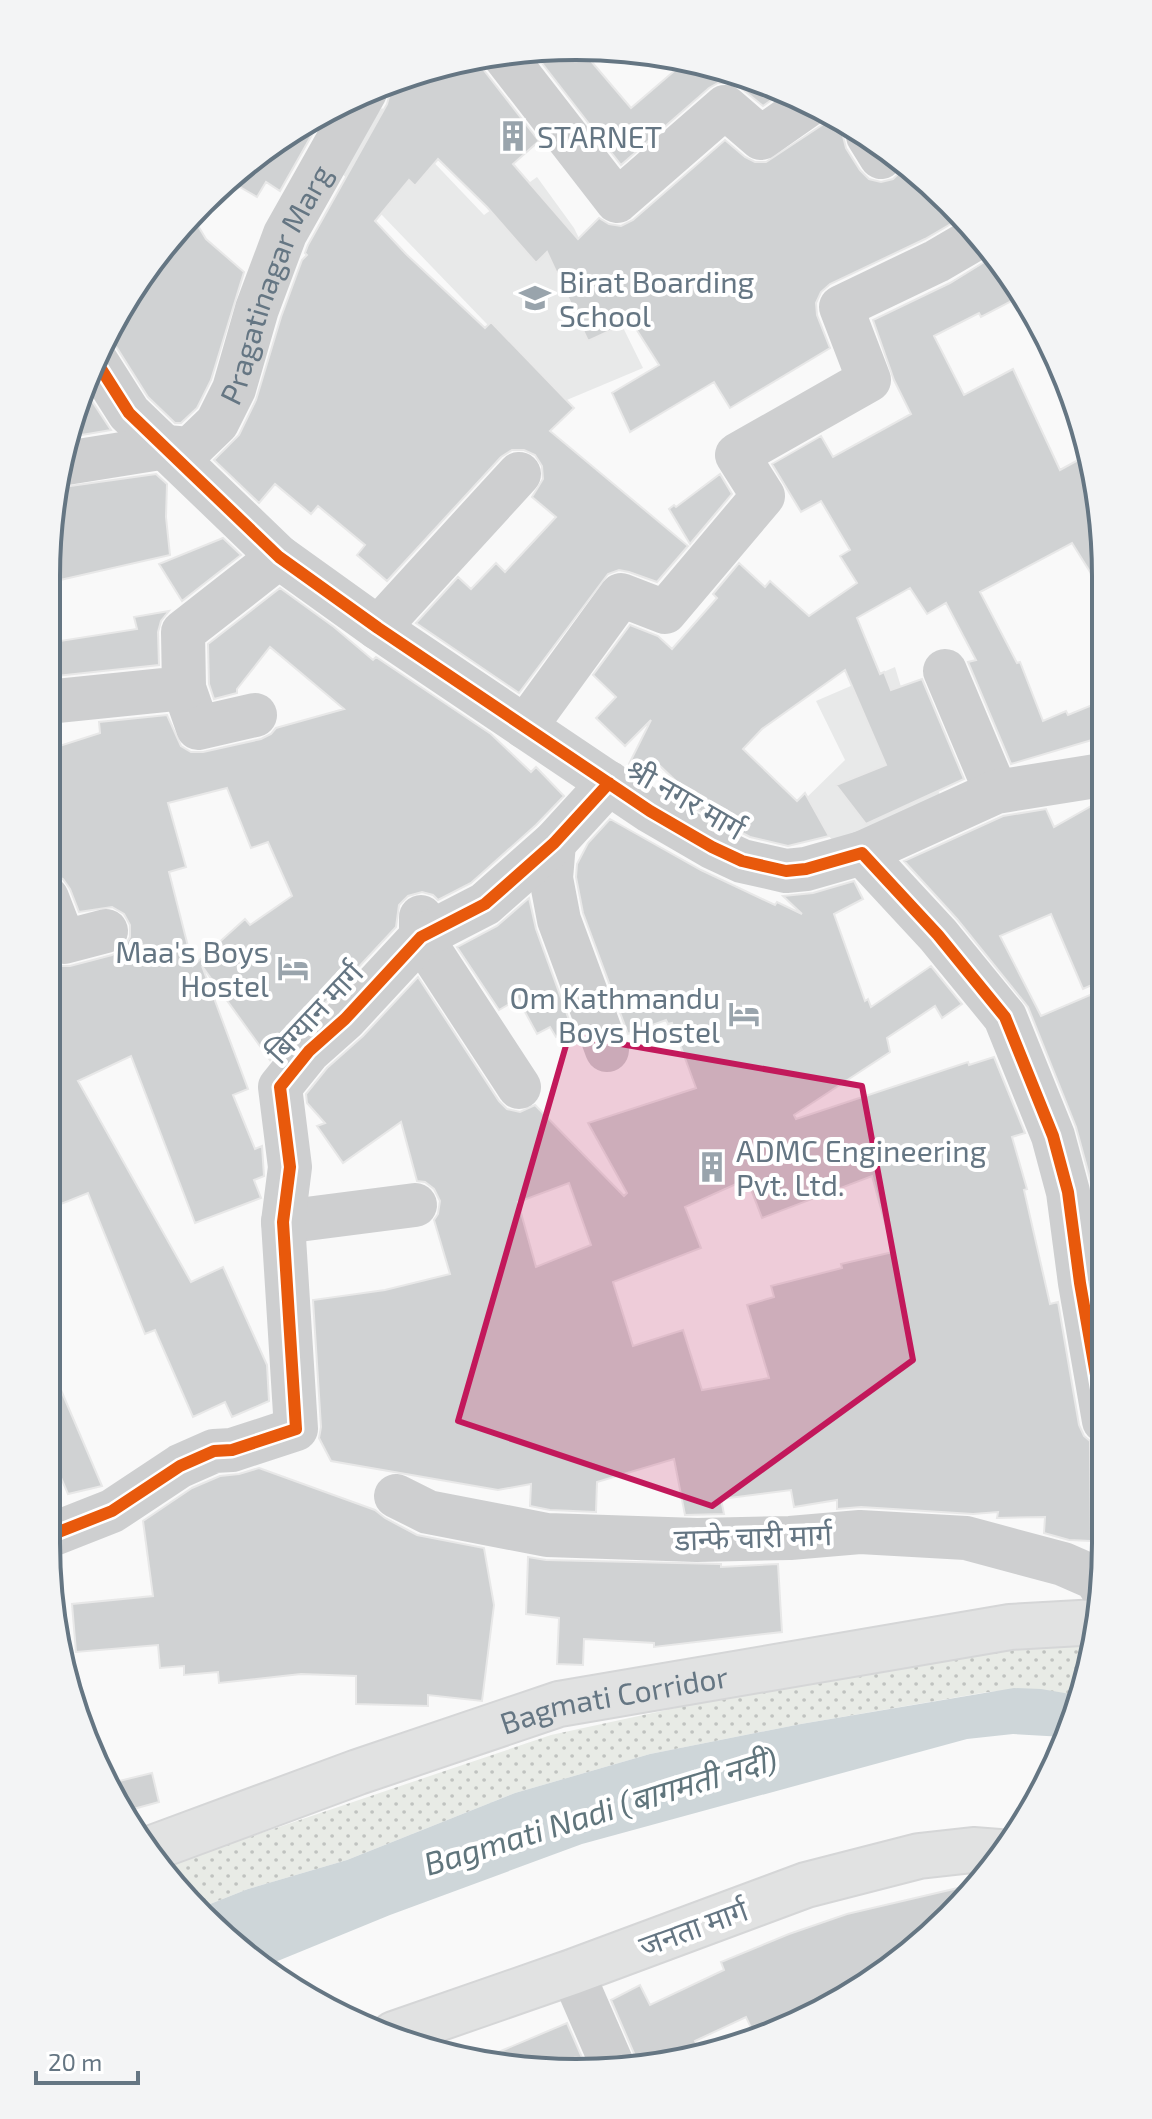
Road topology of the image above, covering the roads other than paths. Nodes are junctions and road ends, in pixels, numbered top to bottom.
1 (511, 64) edge
2 (355, 110) edge
3 (800, 111) edge
4 (969, 242) edge
5 (103, 371) edge
6 (166, 447) junction
7 (73, 462) edge
8 (519, 474) dead end
9 (279, 557) junction
10 (378, 628) junction
11 (945, 671) dead end
12 (184, 688) junction
13 (60, 701) edge
14 (255, 715) dead end
15 (525, 727) junction
16 (1092, 777) edge
17 (609, 783) junction
18 (996, 792) junction
19 (554, 843) junction
20 (862, 853) junction
21 (421, 927) junction
22 (106, 931) dead end
23 (60, 932) edge
24 (607, 1050) dead end
25 (519, 1087) dead end
26 (1086, 1188) edge
27 (415, 1205) dead end
28 (283, 1222) junction
29 (1092, 1337) edge
30 (396, 1496) dead end
31 (60, 1531) edge
32 (1091, 1576) edge
33 (1086, 1623) edge
34 (159, 1846) edge
35 (989, 1851) edge
36 (572, 1972) junction
37 (405, 2030) edge
38 (609, 2058) edge

1 - 3 street
2 - 6 street, Pragatinagar Marg
4 - 15 street
5 - 6 street, श्री नगर मार्ग
6 - 7 street, Pragatinagar Marg
6 - 9 street, श्री नगर मार्ग
8 - 10 street
9 - 10 street, श्री नगर मार्ग
9 - 12 street
10 - 15 street, श्री नगर मार्ग
11 - 18 street
12 - 13 street
12 - 14 street
15 - 17 street, श्री नगर मार्ग
16 - 18 street, श्री नगर मार्ग
17 - 19 street, बिग्यान मार्ग
17 - 20 street, श्री नगर मार्ग
18 - 20 street, श्री नगर मार्ग
19 - 21 street, बिग्यान मार्ग
19 - 24 street
20 - 26 street
21 - 25 street
21 - 28 street, बिग्यान मार्ग
22 - 23 street
26 - 29 street
27 - 28 street
28 - 31 street, बिग्यान मार्ग
30 - 32 street, डान्फे चारी मार्ग
33 - 34 main road, Bagmati Corridor
35 - 36 main road, जनता मार्ग
36 - 37 main road, जनता मार्ग
36 - 38 street

